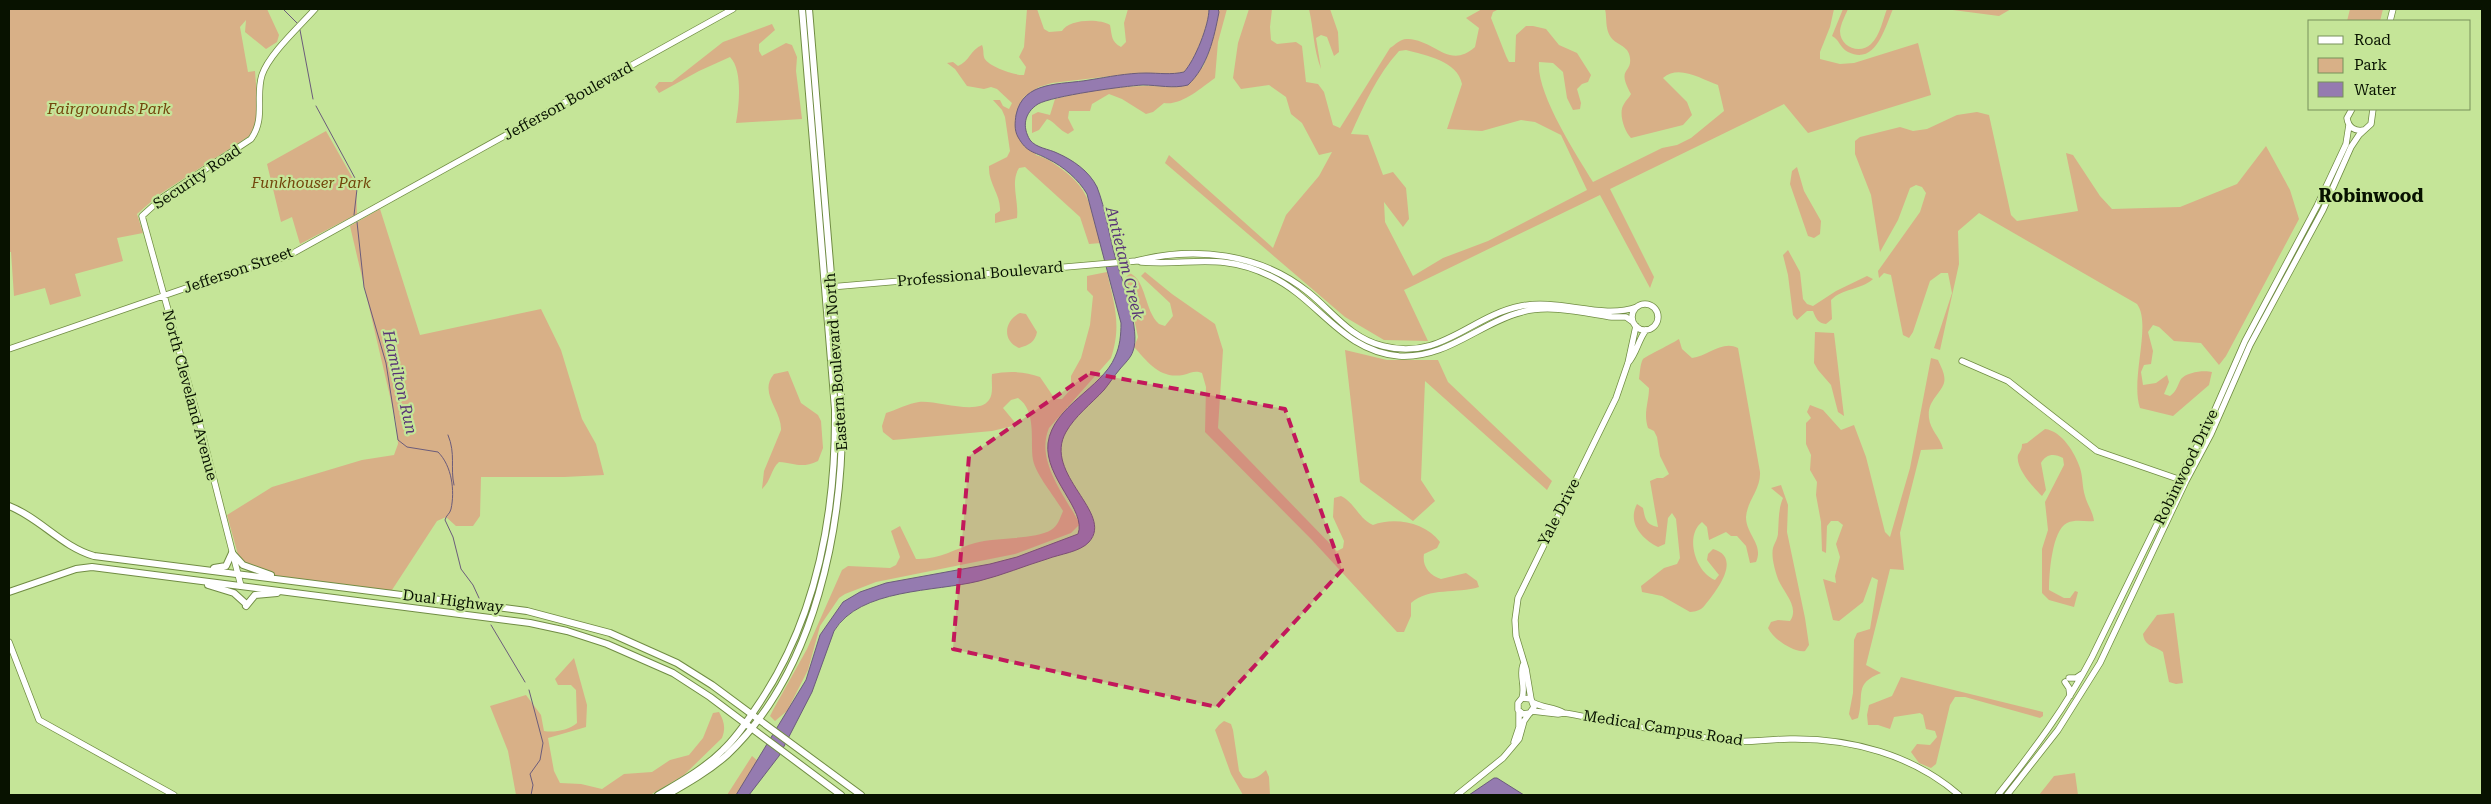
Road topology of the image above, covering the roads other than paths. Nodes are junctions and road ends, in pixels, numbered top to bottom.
1 (315, 9) edge
2 (733, 9) edge
3 (802, 9) edge
4 (809, 9) edge
5 (2351, 110) edge
6 (2372, 112) edge
7 (811, 125) junction
8 (2349, 125) junction
9 (2366, 130) junction
10 (814, 156) junction
11 (821, 161) junction
12 (402, 192) joint
13 (824, 200) junction
14 (142, 216) joint
15 (1136, 261) junction
16 (828, 287) junction
17 (164, 296) junction
18 (1637, 307) junction
19 (827, 323) junction
20 (1635, 324) junction
21 (1646, 330) junction
22 (9, 349) edge
23 (1962, 361) dead end
24 (838, 362) junction
25 (1628, 363) junction
26 (835, 409) junction
27 (2214, 412) junction
28 (2211, 434) junction
29 (2193, 453) junction
30 (2179, 479) junction
31 (2186, 481) junction
32 (9, 506) edge
33 (832, 517) junction
34 (232, 553) junction
35 (201, 569) junction
36 (238, 574) junction
37 (182, 579) junction
38 (293, 581) junction
39 (241, 586) junction
40 (9, 592) edge
41 (288, 592) junction
42 (811, 592) junction
43 (2124, 593) junction
44 (446, 600) junction
45 (462, 602) junction
46 (407, 607) junction
47 (449, 612) junction
48 (2124, 612) junction
49 (809, 620) junction
50 (9, 642) edge
51 (633, 642) junction
52 (607, 644) junction
53 (634, 655) junction
54 (666, 657) junction
55 (1523, 665) junction
56 (2085, 670) junction
57 (2070, 697) junction
58 (1522, 698) junction
59 (1532, 701) junction
60 (2063, 707) junction
61 (1519, 712) junction
62 (1531, 712) junction
63 (1564, 712) junction
64 (1546, 713) junction
65 (755, 716) junction
66 (748, 725) junction
67 (1524, 726) junction
68 (2058, 730) junction
69 (1514, 742) junction
70 (668, 793) edge
71 (174, 795) edge
72 (658, 795) edge
73 (842, 795) edge
74 (862, 795) edge
75 (1457, 795) edge
76 (1960, 795) edge
77 (1998, 795) edge
78 (2007, 795) edge

1 - 14 street, Security Road
2 - 12 street, Jefferson Boulevard
3 - 7 main road, Eastern Boulevard North
4 - 11 main road, Eastern Boulevard North
5 - 8 street, Robinwood Drive
6 - 9 street, Robinwood Drive
7 - 10 main road, Eastern Boulevard North
7 - 11 main road
8 - 9 street
8 - 27 street, Robinwood Drive
9 - 28 street, Robinwood Drive
10 - 13 main road
10 - 16 main road, Eastern Boulevard North
11 - 13 main road, Eastern Boulevard North
12 - 17 street, Jefferson Street
13 - 16 main road, Eastern Boulevard North
14 - 17 street, North Cleveland Avenue
15 - 16 street, Professional Boulevard
15 - 18 street, Professional Boulevard
15 - 20 street, Professional Boulevard
16 - 19 main road, Eastern Boulevard North
16 - 24 main road, Eastern Boulevard North
17 - 22 street, Jefferson Street
17 - 34 street, North Cleveland Avenue
18 - 20 street
18 - 21 street, Professional Boulevard
19 - 24 main road
19 - 26 main road, Eastern Boulevard North
20 - 21 street, Professional Boulevard
20 - 25 street, Yale Drive
21 - 25 street, Yale Drive
23 - 30 street
24 - 26 main road
24 - 33 main road, Eastern Boulevard North
25 - 55 street, Yale Drive
26 - 33 main road, Eastern Boulevard North
27 - 28 street
27 - 29 street, Robinwood Drive
28 - 29 street
28 - 31 street, Robinwood Drive
29 - 30 street, Robinwood Drive
30 - 31 street
30 - 43 street, Robinwood Drive
31 - 48 street, Robinwood Drive
32 - 35 main road, Dual Highway
33 - 42 main road, Eastern Boulevard North
33 - 49 main road, Eastern Boulevard North
34 - 35 main road
34 - 36 street, North Cleveland Avenue
34 - 38 main road
35 - 36 main road, Dual Highway
36 - 38 main road, Dual Highway
36 - 39 street, North Cleveland Avenue
37 - 39 main road, Dual Highway
37 - 40 main road, Dual Highway
37 - 41 main road
38 - 44 main road, Dual Highway
39 - 41 main road, Dual Highway
41 - 46 main road, Dual Highway
42 - 49 main road
42 - 65 main road, Eastern Boulevard North
43 - 48 street
43 - 56 street, Robinwood Drive
44 - 45 main road, Dual Highway
44 - 46 main road
45 - 47 main road
45 - 51 main road, Dual Highway
46 - 47 main road, Dual Highway
47 - 52 main road, Dual Highway
48 - 68 street, Robinwood Drive
49 - 65 main road, Eastern Boulevard North
50 - 71 street
51 - 52 main road
51 - 54 main road, Dual Highway
52 - 53 main road, Dual Highway
53 - 54 main road
53 - 66 main road, Dual Highway
54 - 65 main road, Dual Highway
55 - 58 street, Yale Drive
55 - 59 street, Yale Drive
56 - 57 street, Robinwood Drive
56 - 57 street
57 - 60 street, Robinwood Drive
58 - 59 street
58 - 61 street, Yale Drive
59 - 62 street, Yale Drive
59 - 63 street, Medical Campus Road
60 - 68 street
60 - 77 street, Robinwood Drive
61 - 62 street
61 - 69 street, Yale Drive
62 - 64 street, Medical Campus Road
62 - 67 street, Yale Drive
63 - 64 street, Medical Campus Road
63 - 76 street, Medical Campus Road
64 - 67 street
65 - 66 main road, Eastern Boulevard North
65 - 74 main road, Dual Highway
66 - 70 main road, Eastern Boulevard North
66 - 73 main road, Dual Highway
67 - 69 street, Yale Drive
68 - 78 street, Robinwood Drive
69 - 75 street, Yale Drive
70 - 72 main road, Eastern Boulevard North

